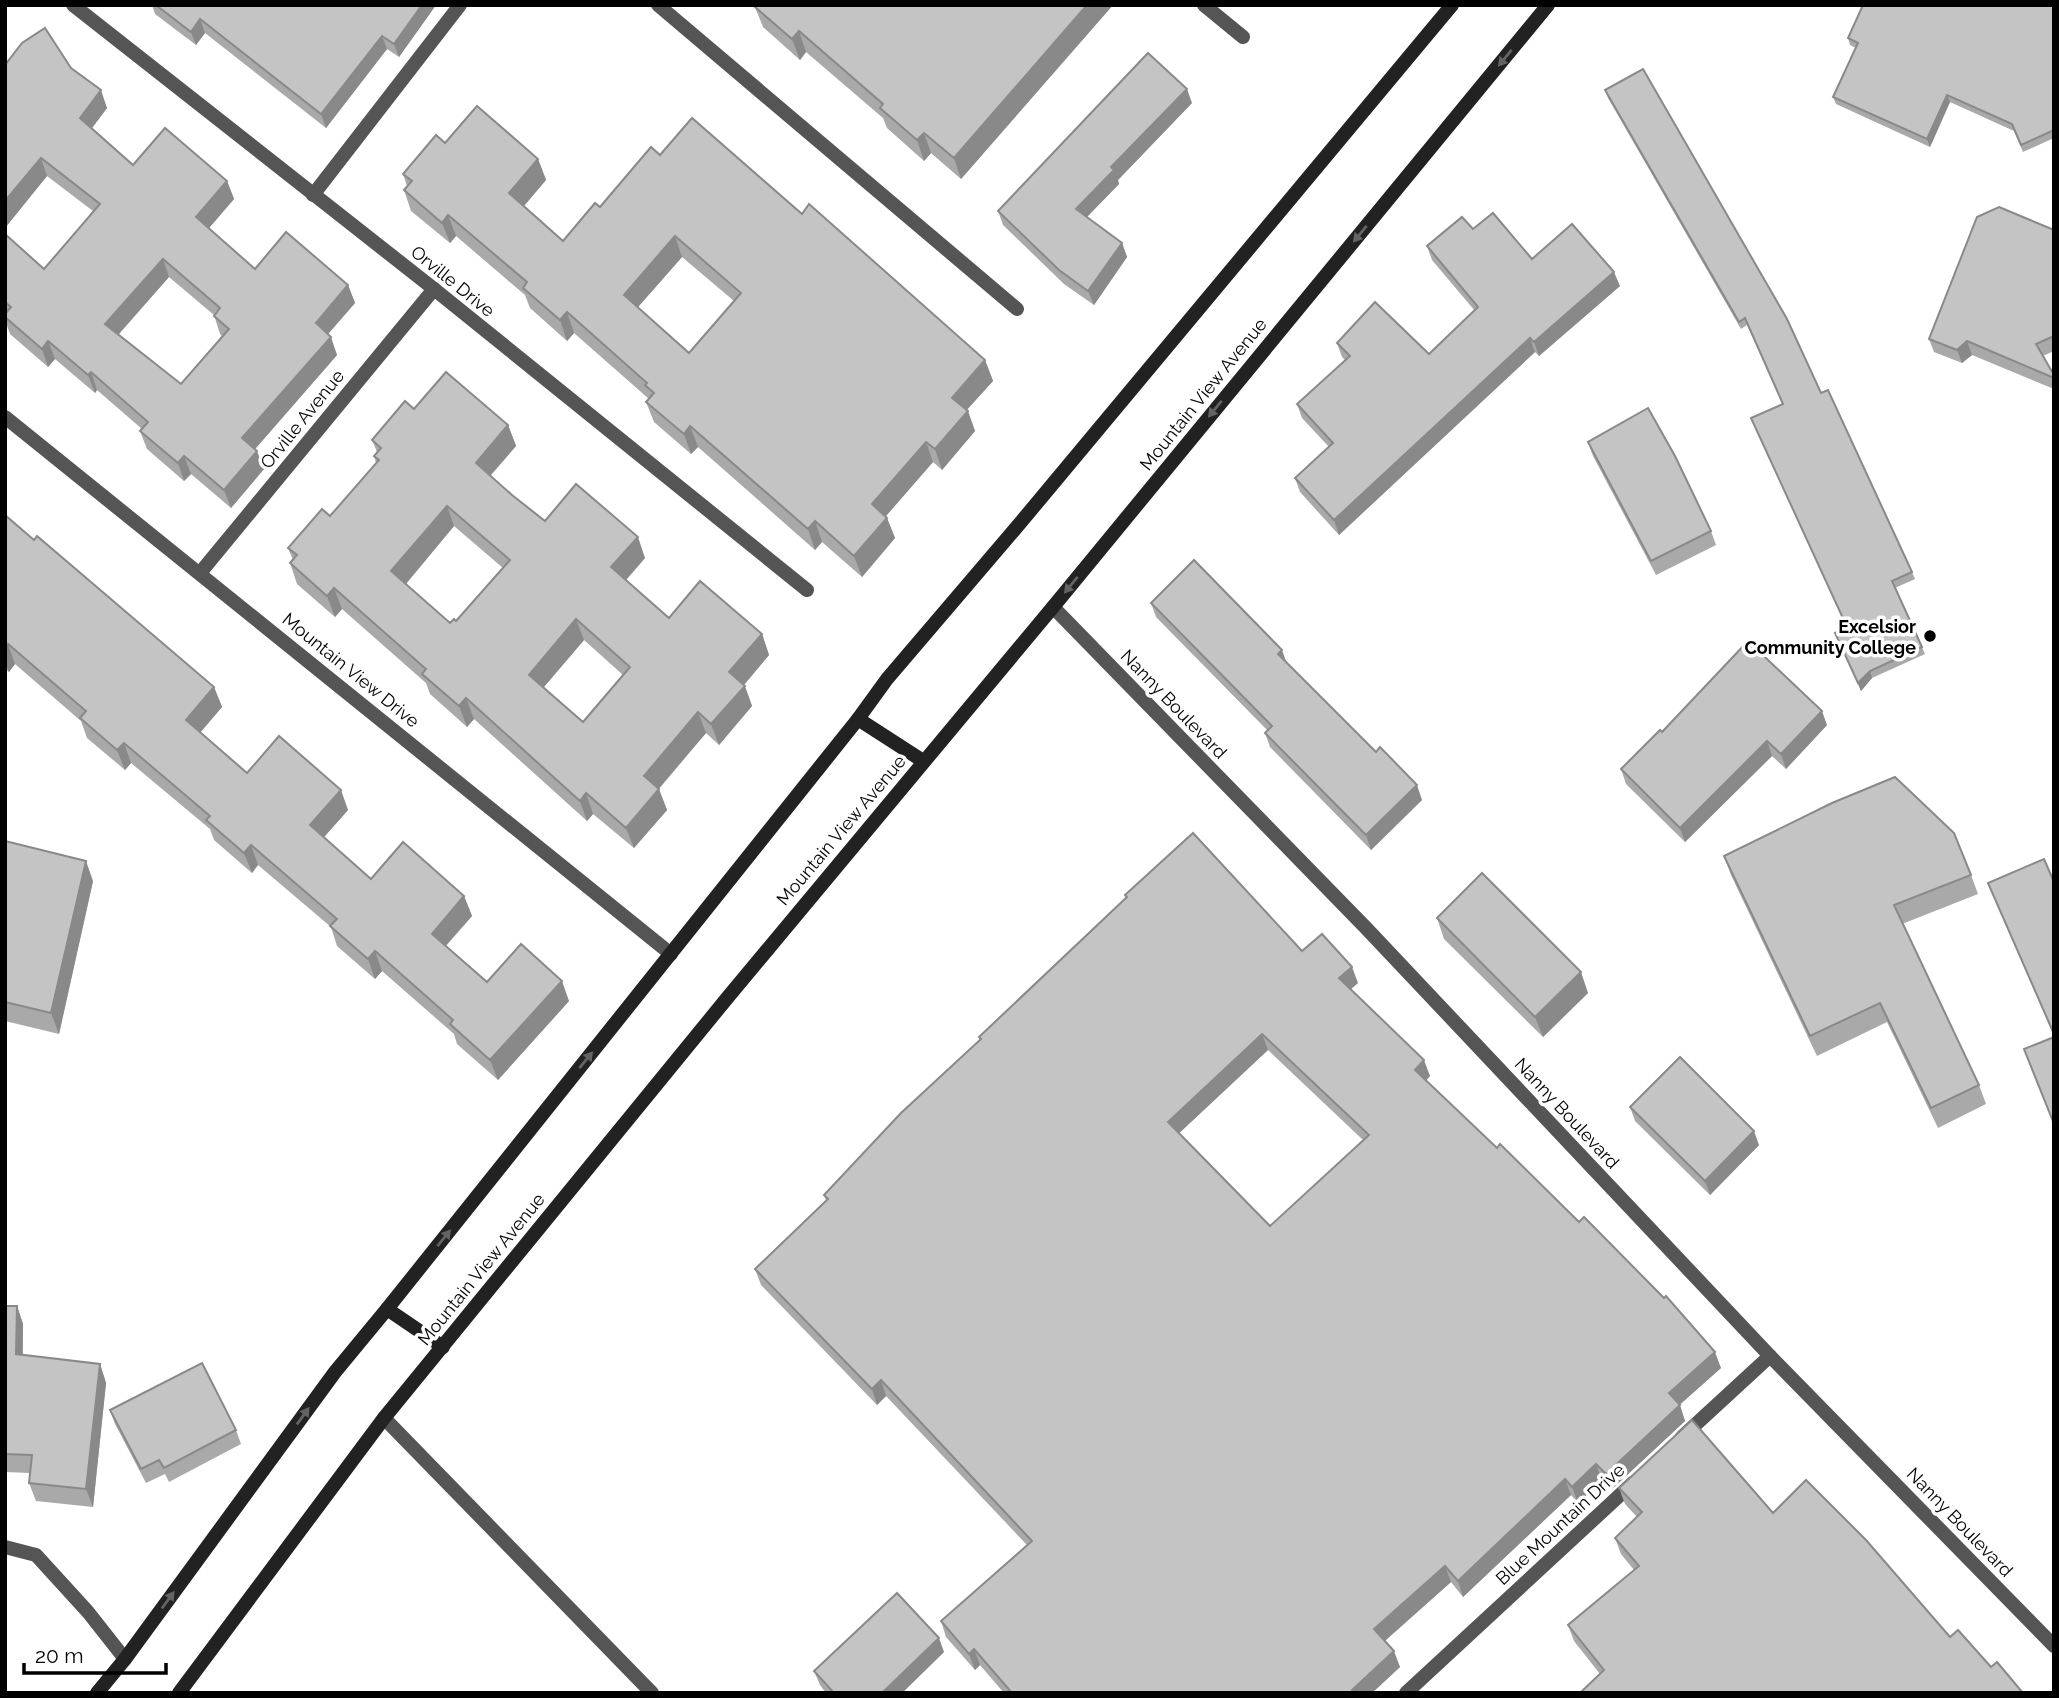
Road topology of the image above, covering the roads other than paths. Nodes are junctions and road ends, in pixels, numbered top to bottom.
1 (73, 5) edge
2 (460, 5) edge
3 (1204, 5) edge
4 (1452, 5) edge
5 (1548, 5) edge
6 (665, 7) edge
7 (1243, 37) dead end
8 (313, 195) junction
9 (434, 289) junction
10 (1017, 309) dead end
11 (5, 416) edge
12 (200, 573) junction
13 (807, 590) dead end
14 (1053, 607) junction
15 (858, 719) junction
16 (923, 761) junction
17 (671, 954) junction
18 (387, 1310) junction
19 (443, 1347) junction
20 (1770, 1356) junction
21 (384, 1418) junction
22 (1669, 1449) edge
23 (1649, 1468) edge
24 (5, 1547) edge
25 (2054, 1646) edge
26 (125, 1659) junction
27 (97, 1693) edge
28 (179, 1693) edge
29 (652, 1693) edge
30 (1406, 1693) edge

1 - 8 street, Orville Drive
2 - 8 street
3 - 7 street
4 - 15 main road
5 -> 14 main road, Mountain View Avenue
6 - 10 street
8 - 9 street, Orville Drive
9 - 12 street, Orville Avenue
9 - 13 street, Orville Drive
11 - 12 street, Mountain View Drive
12 - 17 street, Mountain View Drive
14 - 16 main road, Mountain View Avenue
14 - 20 street, Nanny Boulevard
15 - 16 main road
15 - 17 main road
16 - 19 main road, Mountain View Avenue
18 -> 17 main road
18 - 19 main road
26 -> 18 main road
19 - 21 main road, Mountain View Avenue
20 - 22 street
20 - 25 street, Nanny Boulevard
21 - 28 main road, Mountain View Avenue
21 - 29 street
23 - 30 street, Blue Mountain Drive
24 - 26 street
26 - 27 main road

